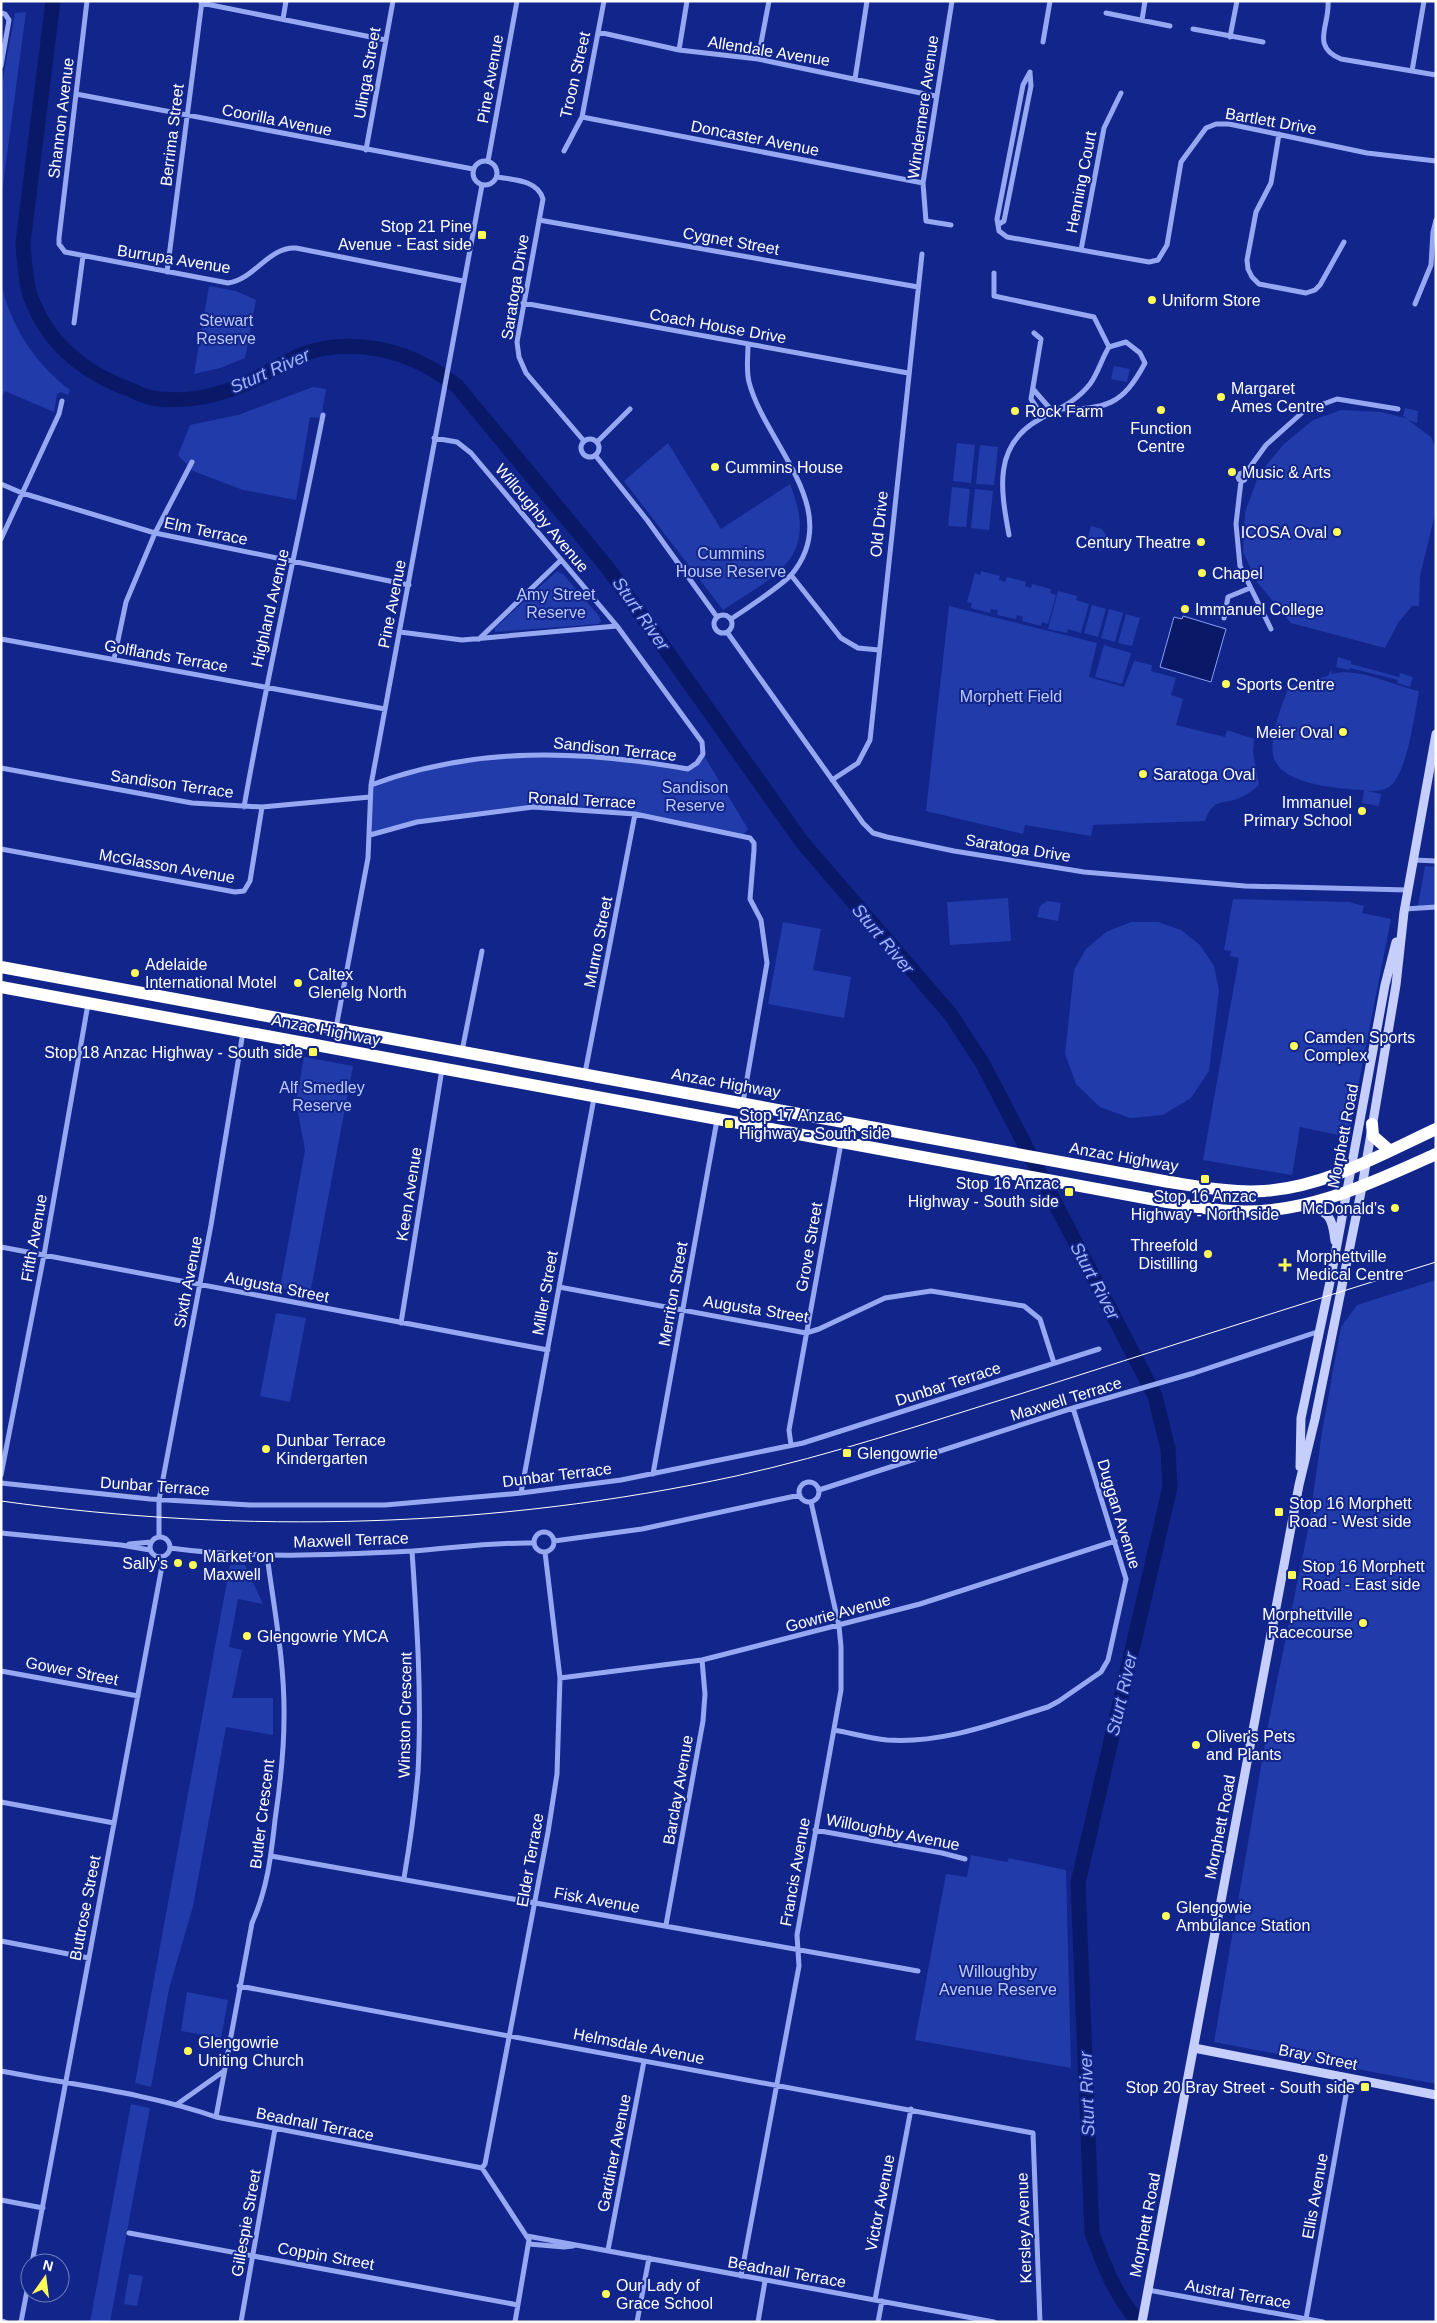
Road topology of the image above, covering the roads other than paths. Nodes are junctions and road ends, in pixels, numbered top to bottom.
1 (87, 1) edge
2 (286, 1) edge
3 (393, 1) edge
4 (517, 1) edge
5 (604, 1) edge
6 (687, 1) edge
7 (769, 1) edge
8 (867, 1) edge
9 (952, 1) edge
10 (1050, 1) edge
11 (1145, 1) edge
12 (1236, 1) edge
13 (1328, 1) edge
14 (1424, 1) edge
15 (202, 2) edge
16 (3, 13) edge
17 (1106, 13) dead end
18 (283, 19) junction
19 (1142, 20) junction
20 (1170, 26) dead end
21 (1193, 28) dead end
22 (598, 32) junction
23 (1230, 36) junction
24 (386, 40) junction
25 (1043, 42) dead end
26 (1263, 42) dead end
27 (679, 50) junction
28 (758, 59) junction
29 (1, 66) edge
30 (1412, 71) junction
31 (1436, 75) edge
32 (854, 79) junction
33 (1121, 93) dead end
34 (76, 94) junction
35 (935, 96) junction
36 (187, 115) junction
37 (582, 117) junction
38 (1280, 134) junction
39 (366, 150) junction
40 (564, 151) dead end
41 (488, 161) junction
42 (1436, 161) edge
43 (474, 169) junction
44 (497, 177) junction
45 (923, 183) junction
46 (482, 185) junction
47 (539, 220) junction
48 (1436, 220) edge
49 (999, 224) junction
50 (952, 225) dead end
51 (59, 238) joint
52 (1344, 242) dead end
53 (1081, 250) junction
54 (922, 254) dead end
55 (83, 256) junction
56 (167, 272) junction
57 (994, 274) dead end
58 (463, 281) junction
59 (918, 287) junction
60 (523, 303) junction
61 (1415, 304) dead end
62 (74, 323) dead end
63 (1034, 333) dead end
64 (748, 345) junction
65 (1109, 346) junction
66 (908, 373) junction
67 (1033, 388) junction
68 (62, 401) dead end
69 (630, 409) dead end
70 (1059, 409) junction
71 (1398, 409) dead end
72 (1053, 412) junction
73 (323, 415) dead end
74 (1043, 417) junction
75 (434, 438) junction
76 (584, 441) junction
77 (597, 442) junction
78 (595, 454) junction
79 (192, 462) dead end
80 (1, 484) edge
81 (22, 493) junction
82 (156, 533) junction
83 (1009, 535) dead end
84 (1, 539) edge
85 (561, 560) junction
86 (294, 563) junction
87 (791, 575) junction
88 (409, 586) junction
89 (1250, 588) junction
90 (718, 617) junction
91 (1224, 618) dead end
92 (730, 619) junction
93 (617, 626) junction
94 (1272, 629) dead end
95 (400, 632) junction
96 (727, 632) junction
97 (1, 639) edge
98 (479, 639) junction
99 (879, 650) junction
100 (114, 659) junction
101 (265, 687) junction
102 (385, 709) junction
103 (1436, 734) edge
104 (703, 754) joint
105 (1, 768) edge
106 (832, 780) junction
107 (372, 785) junction
108 (370, 797) junction
109 (244, 807) junction
110 (262, 807) junction
111 (635, 814) junction
112 (370, 835) junction
113 (1, 849) edge
114 (1414, 860) junction
115 (1436, 861) edge
116 (1408, 890) junction
117 (1436, 907) edge
118 (1404, 911) junction
119 (482, 950) dead end
120 (1, 966) edge
121 (18, 969) junction
122 (1, 973) edge
123 (1, 986) edge
124 (16, 990) junction
125 (88, 1004) junction
126 (336, 1028) junction
127 (244, 1031) junction
128 (462, 1052) junction
129 (502, 1059) junction
130 (528, 1064) junction
131 (442, 1069) junction
132 (585, 1074) junction
133 (514, 1082) junction
134 (535, 1086) junction
135 (594, 1097) junction
136 (743, 1102) junction
137 (797, 1112) junction
138 (717, 1118) junction
139 (854, 1123) junction
140 (1372, 1124) junction
141 (1436, 1129) edge
142 (841, 1141) junction
143 (861, 1145) junction
144 (1389, 1150) junction
145 (1436, 1154) edge
146 (1366, 1160) junction
147 (1352, 1167) junction
148 (1170, 1182) junction
149 (1362, 1187) junction
150 (1347, 1192) junction
151 (1167, 1202) junction
152 (1304, 1205) junction
153 (1, 1247) edge
154 (1336, 1251) junction
155 (44, 1255) junction
156 (200, 1285) junction
157 (559, 1287) junction
158 (683, 1309) junction
159 (401, 1323) junction
160 (1320, 1331) junction
161 (806, 1333) junction
162 (1099, 1349) dead end
163 (548, 1350) junction
164 (1054, 1363) junction
165 (1073, 1408) junction
166 (791, 1445) junction
167 (653, 1474) junction
168 (1, 1475) edge
169 (1, 1483) edge
170 (1299, 1485) junction
171 (819, 1490) junction
172 (522, 1493) junction
173 (800, 1495) junction
174 (159, 1500) junction
175 (811, 1502) junction
176 (1, 1533) edge
177 (159, 1537) junction
178 (554, 1541) junction
179 (1115, 1541) junction
180 (151, 1542) junction
181 (534, 1543) junction
182 (121, 1545) junction
183 (170, 1548) junction
184 (150, 1550) junction
185 (412, 1551) junction
186 (545, 1552) junction
187 (267, 1555) junction
188 (161, 1557) junction
189 (839, 1626) junction
190 (702, 1660) junction
191 (1, 1671) edge
192 (560, 1678) junction
193 (138, 1696) junction
194 (834, 1730) junction
195 (1, 1802) edge
196 (114, 1823) junction
197 (816, 1830) junction
198 (271, 1856) junction
199 (965, 1859) dead end
200 (404, 1878) junction
201 (535, 1901) junction
202 (666, 1925) junction
203 (1, 1941) edge
204 (799, 1949) junction
205 (89, 1958) junction
206 (918, 1970) dead end
207 (239, 1986) junction
208 (511, 2035) junction
209 (1194, 2048) junction
210 (644, 2060) junction
211 (1, 2071) edge
212 (224, 2071) junction
213 (1350, 2078) junction
214 (66, 2083) junction
215 (777, 2084) junction
216 (1436, 2094) edge
217 (176, 2105) junction
218 (910, 2110) junction
219 (216, 2117) junction
220 (275, 2129) junction
221 (1033, 2134) joint
222 (482, 2168) junction
223 (1, 2200) edge
224 (43, 2208) junction
225 (129, 2232) dead end
226 (526, 2236) junction
227 (529, 2244) junction
228 (576, 2246) junction
229 (608, 2250) junction
230 (34, 2253) edge
231 (252, 2256) junction
232 (649, 2258) junction
233 (741, 2276) junction
234 (765, 2280) junction
235 (1148, 2290) junction
236 (875, 2300) junction
237 (882, 2302) junction
238 (25, 2303) edge
239 (518, 2305) junction
240 (1306, 2318) junction
241 (21, 2322) edge
242 (241, 2322) edge
243 (515, 2322) edge
244 (637, 2322) edge
245 (758, 2322) edge
246 (878, 2322) edge
247 (994, 2322) edge
248 (1040, 2322) edge
249 (1142, 2322) edge
250 (1323, 2322) edge

1 - 34 street, Shannon Avenue
2 - 18 street
3 - 24 street, Ulinga Street
4 - 41 street, Pine Avenue
5 - 22 street, Troon Street
6 - 27 street
7 - 28 street
8 - 32 street
9 - 35 street, Windermere Avenue
10 - 25 street
11 - 19 street
12 - 23 street
13 - 30 street
14 - 30 street
15 - 18 street
15 - 36 street, Berrima Street
16 - 29 street
17 - 19 street
18 - 24 street
19 - 20 street
21 - 23 street
22 - 27 street, Allendale Avenue
22 - 37 street, Troon Street
23 - 26 street
24 - 39 street, Ulinga Street
27 - 28 street, Allendale Avenue
28 - 32 street, Allendale Avenue
30 - 31 street
32 - 35 street, Allendale Avenue
33 - 53 street, Henning Court
34 - 36 street, Coorilla Avenue
34 - 51 street, Shannon Avenue
35 - 45 street, Windermere Avenue
36 - 39 street, Coorilla Avenue
36 - 56 street, Berrima Street
37 - 40 street, Troon Street
37 - 45 street, Doncaster Avenue
38 - 42 street, Bartlett Drive
38 - 52 street
38 - 53 street, Bartlett Drive
39 - 43 street, Coorilla Avenue
41 - 43 street
41 - 44 street
43 - 46 street
44 - 46 street
44 - 47 street, Saratoga Drive
45 - 50 street, Windermere Avenue
46 - 58 street, Pine Avenue
47 - 59 street, Cygnet Street
47 - 60 street, Saratoga Drive
48 - 61 street
49 - 49 street
49 - 53 street, Bartlett Drive
51 - 55 street, Burrupa Avenue
54 - 59 street, Old Drive
55 - 56 street, Burrupa Avenue
55 - 62 street
56 - 58 street, Burrupa Avenue
57 - 65 street
58 - 75 street, Pine Avenue
59 - 66 street, Old Drive
60 - 64 street, Coach House Drive
60 - 76 street, Saratoga Drive
63 - 67 street
64 - 66 street, Coach House Drive
64 - 87 street
65 - 70 street
65 - 70 street
66 - 99 street, Old Drive
67 - 72 street
67 - 74 street
68 - 81 street
69 - 77 street
70 - 72 street
71 - 89 street
72 - 74 street
73 - 86 street, Highland Avenue
74 - 83 street
75 - 85 street, Willoughby Avenue
75 - 88 street, Pine Avenue
76 - 77 street
76 - 78 street
77 - 78 street
78 - 90 street
79 - 82 street
80 - 81 street, Elm Terrace
81 - 82 street, Elm Terrace
81 - 84 street
82 - 86 street, Elm Terrace
82 - 100 street
85 - 93 street, Willoughby Avenue
85 - 98 street
86 - 88 street, Elm Terrace
86 - 101 street, Highland Avenue
87 - 92 street
87 - 99 street
88 - 95 street, Pine Avenue
89 - 91 street
89 - 94 street
90 - 92 street
90 - 96 street
92 - 96 street
93 - 98 street
93 - 104 street, Willoughby Avenue
95 - 98 street
95 - 102 street, Pine Avenue
96 - 106 street, Saratoga Drive
97 - 100 street, Golflands Terrace
99 - 106 street, Old Drive
100 - 101 street, Golflands Terrace
101 - 102 street, Golflands Terrace
101 - 109 street, Highland Avenue
102 - 107 street, Pine Avenue
103 - 114 main road, Morphett Road
104 - 107 street, Sandison Terrace
105 - 109 street, Sandison Terrace
106 - 116 street, Saratoga Drive
107 - 108 street, Pine Avenue
108 - 110 street, Sandison Terrace
108 - 112 street, Pine Avenue
109 - 110 street, Sandison Terrace
110 - 113 street, McGlasson Avenue
111 - 112 street, Ronald Terrace
111 - 132 street, Munro Street
111 - 136 street, Ronald Terrace
112 - 126 street, Pine Avenue
114 - 115 street
114 - 116 main road, Morphett Road
116 - 118 main road, Morphett Road
117 - 118 street
118 - 140 main road, Morphett Road
118 - 147 main road, Morphett Road
119 - 128 street
120 - 121 highway, Anzac Highway
121 - 124 highway
121 - 126 highway, Anzac Highway
122 - 123 highway
123 - 124 highway, Anzac Highway
124 - 125 highway, Anzac Highway
125 - 127 highway, Anzac Highway
125 - 155 street, Fifth Avenue
126 - 128 highway, Anzac Highway
127 - 131 highway, Anzac Highway
127 - 156 street, Sixth Avenue
128 - 129 highway, Anzac Highway
129 - 130 highway, Anzac Highway
129 - 133 highway
130 - 132 highway, Anzac Highway
130 - 134 highway
131 - 133 highway, Anzac Highway
131 - 159 street, Keen Avenue
132 - 136 highway, Anzac Highway
133 - 134 highway, Anzac Highway
134 - 135 highway, Anzac Highway
135 - 138 highway, Anzac Highway
135 - 157 street, Miller Street
136 - 137 highway, Anzac Highway
137 - 139 highway, Anzac Highway
137 - 142 highway
138 - 142 highway, Anzac Highway
138 - 158 street, Merriton Street
139 - 143 highway
139 - 148 highway, Anzac Highway
140 - 144 highway
140 - 146 main road, Morphett Road
141 - 144 highway, Anzac Highway
142 - 143 highway, Anzac Highway
142 - 161 street, Grove Street
143 - 151 highway, Anzac Highway
144 - 146 highway, Anzac Highway
145 - 149 highway, Anzac Highway
146 - 147 highway, Anzac Highway
146 - 149 main road, Morphett Road
147 - 148 highway, Anzac Highway
147 - 150 main road, Morphett Road
148 - 151 highway
149 - 150 highway, Anzac Highway
149 - 170 main road, Morphett Road
150 - 152 highway, Anzac Highway
150 - 154 main road, Morphett Road
151 - 152 highway, Anzac Highway
152 - 154 main road
153 - 155 street, Augusta Street
154 - 160 main road, Morphett Road
155 - 156 street, Augusta Street
155 - 168 street, Fifth Avenue
156 - 159 street, Augusta Street
156 - 174 street, Sixth Avenue
157 - 158 street, Augusta Street
157 - 163 street, Miller Street
158 - 161 street, Augusta Street
158 - 167 street, Merriton Street
159 - 163 street, Augusta Street
160 - 165 street, Maxwell Terrace
160 - 170 main road, Morphett Road
161 - 164 street, Augusta Street
161 - 166 street, Grove Street
162 - 164 street, Dunbar Terrace
163 - 172 street, Miller Street
164 - 166 street, Dunbar Terrace
165 - 171 street, Maxwell Terrace
165 - 179 street, Duggan Avenue
166 - 167 street, Dunbar Terrace
167 - 172 street, Dunbar Terrace
169 - 174 street, Dunbar Terrace
170 - 209 main road, Morphett Road
171 - 173 street
171 - 175 street
172 - 174 street, Dunbar Terrace
173 - 175 street
173 - 178 street
174 - 177 street, Sixth Avenue
175 - 189 street, Francis Avenue
176 - 182 street
177 - 180 street
177 - 183 street
178 - 181 street
178 - 186 street
179 - 189 street, Gowrie Avenue
179 - 194 street, Duggan Avenue
180 - 182 street
180 - 184 street
181 - 185 street, Maxwell Terrace
181 - 186 street
182 - 184 street
183 - 187 street, Maxwell Terrace
183 - 188 street
184 - 188 street
185 - 187 street, Maxwell Terrace
185 - 200 street, Winston Crescent
186 - 192 street, Elder Terrace
187 - 198 street, Butler Crescent
188 - 193 street, Buttrose Street
189 - 190 street, Gowrie Avenue
189 - 194 street, Francis Avenue
190 - 192 street, Gowrie Avenue
190 - 202 street, Barclay Avenue
191 - 193 street, Gower Street
192 - 201 street, Elder Terrace
193 - 196 street, Buttrose Street
194 - 197 street, Francis Avenue
195 - 196 street
196 - 205 street, Buttrose Street
197 - 199 street, Willoughby Avenue
197 - 204 street, Francis Avenue
198 - 200 street, Fisk Avenue
198 - 207 street, Butler Crescent
200 - 201 street, Fisk Avenue
201 - 202 street, Fisk Avenue
201 - 208 street, Elder Terrace
202 - 204 street, Fisk Avenue
203 - 205 street
204 - 206 street, Fisk Avenue
204 - 215 street, Francis Avenue
205 - 214 street, Buttrose Street
207 - 208 street, Helmsdale Avenue
207 - 212 street, Butler Crescent
208 - 210 street, Helmsdale Avenue
208 - 222 street, Elder Terrace
209 - 213 main road, Bray Street
209 - 235 main road, Morphett Road
210 - 215 street, Helmsdale Avenue
210 - 229 street, Gardiner Avenue
211 - 214 street, Beadnall Terrace
212 - 217 street
212 - 219 street, Butler Crescent
213 - 216 main road, Bray Street
213 - 240 street, Ellis Avenue
214 - 217 street, Beadnall Terrace
214 - 224 street, Buttrose Street
215 - 218 street, Helmsdale Avenue
215 - 233 street, Francis Avenue
217 - 219 street, Beadnall Terrace
218 - 221 street, Helmsdale Avenue
218 - 236 street, Victor Avenue
219 - 220 street, Beadnall Terrace
220 - 222 street, Beadnall Terrace
220 - 231 street, Gillespie Street
221 - 248 street, Kersley Avenue
222 - 226 street
223 - 224 street
224 - 230 street, Buttrose Street
225 - 231 street, Coppin Street
226 - 227 street
226 - 228 street, Beadnall Terrace
227 - 228 street, Beadnall Terrace
227 - 239 street
228 - 229 street, Beadnall Terrace
229 - 232 street, Beadnall Terrace
231 - 239 street, Coppin Street
231 - 242 street, Gillespie Street
232 - 233 street, Beadnall Terrace
232 - 244 street
233 - 234 street, Beadnall Terrace
234 - 236 street, Beadnall Terrace
234 - 245 street
235 - 240 street, Austral Terrace
235 - 249 main road, Morphett Road
236 - 237 street, Beadnall Terrace
237 - 246 street
237 - 247 street, Beadnall Terrace
238 - 241 street
239 - 243 street
240 - 250 street, Austral Terrace

